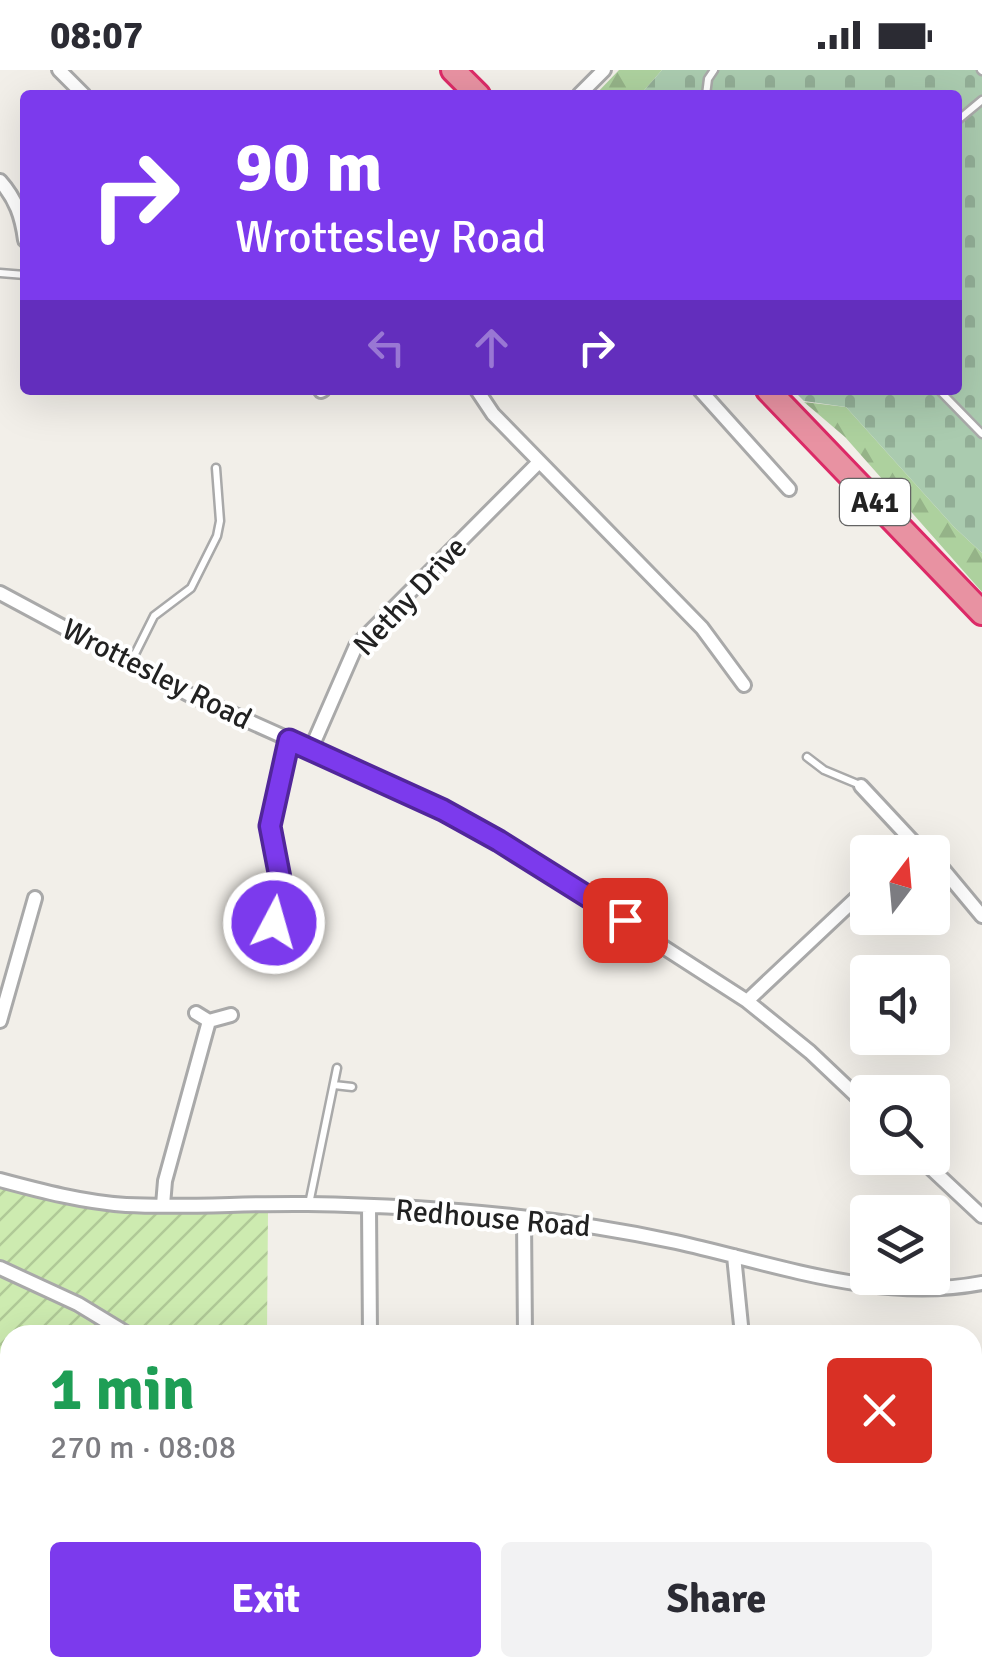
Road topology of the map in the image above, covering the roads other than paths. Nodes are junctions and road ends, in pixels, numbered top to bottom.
1 (59, 70) edge
2 (453, 70) edge
3 (604, 70) edge
4 (79, 90) edge
5 (472, 90) edge
6 (584, 90) edge
7 (982, 100) edge
8 (962, 117) edge
9 (0, 181) edge
10 (20, 213) edge
11 (480, 395) edge
12 (704, 395) edge
13 (781, 395) edge
14 (944, 395) edge
15 (982, 434) edge
16 (539, 462) junction
17 (216, 468) dead end
18 (789, 489) dead end
19 (0, 593) edge
20 (982, 613) edge
21 (130, 665) junction
22 (744, 684) dead end
23 (289, 740) junction
24 (311, 750) junction
25 (807, 757) dead end
26 (861, 786) joint
27 (900, 835) edge
28 (950, 877) edge
29 (258, 892) dead end
30 (279, 893) junction
31 (35, 898) dead end
32 (850, 903) edge
33 (982, 916) edge
34 (274, 923) dead end
35 (0, 960) edge
36 (15, 964) junction
37 (746, 1001) junction
38 (196, 1013) dead end
39 (231, 1015) dead end
40 (0, 1021) edge
41 (209, 1021) junction
42 (337, 1068) dead end
43 (334, 1084) junction
44 (352, 1087) dead end
45 (850, 1090) edge
46 (938, 1175) edge
47 (0, 1180) edge
48 (309, 1204) junction
49 (163, 1205) junction
50 (369, 1207) junction
51 (982, 1216) edge
52 (524, 1218) junction
53 (734, 1256) junction
54 (0, 1268) edge
55 (982, 1283) edge
56 (113, 1325) edge
57 (370, 1325) edge
58 (525, 1325) edge
59 (741, 1325) edge

1 - 4 street
2 - 5 highway
3 - 6 street
7 - 8 lane
9 - 10 street
11 - 16 street
12 - 18 street
13 - 20 highway, A41
14 - 15 lane
16 - 22 street
16 - 24 street, Nethy Drive
17 - 21 lane
19 - 21 street, Wrottesley Road
21 - 23 street, Wrottesley Road
23 - 24 street, Wrottesley Road
23 - 30 street
24 - 37 street, Wrottesley Road
25 - 26 lane
26 - 27 street
28 - 33 street
29 - 30 street
30 - 34 street
31 - 36 street
32 - 37 street
35 - 36 street
36 - 40 street
37 - 45 street, Wrottesley Road
38 - 41 street
39 - 41 street
41 - 49 street
42 - 43 lane
43 - 44 lane
43 - 48 lane
46 - 51 street
47 - 49 street, Redhouse Road
48 - 49 street, Redhouse Road
48 - 50 street, Redhouse Road
50 - 52 street, Redhouse Road
50 - 57 street
52 - 53 street, Redhouse Road
52 - 58 street
53 - 55 street, Redhouse Road
53 - 59 street
54 - 56 street

